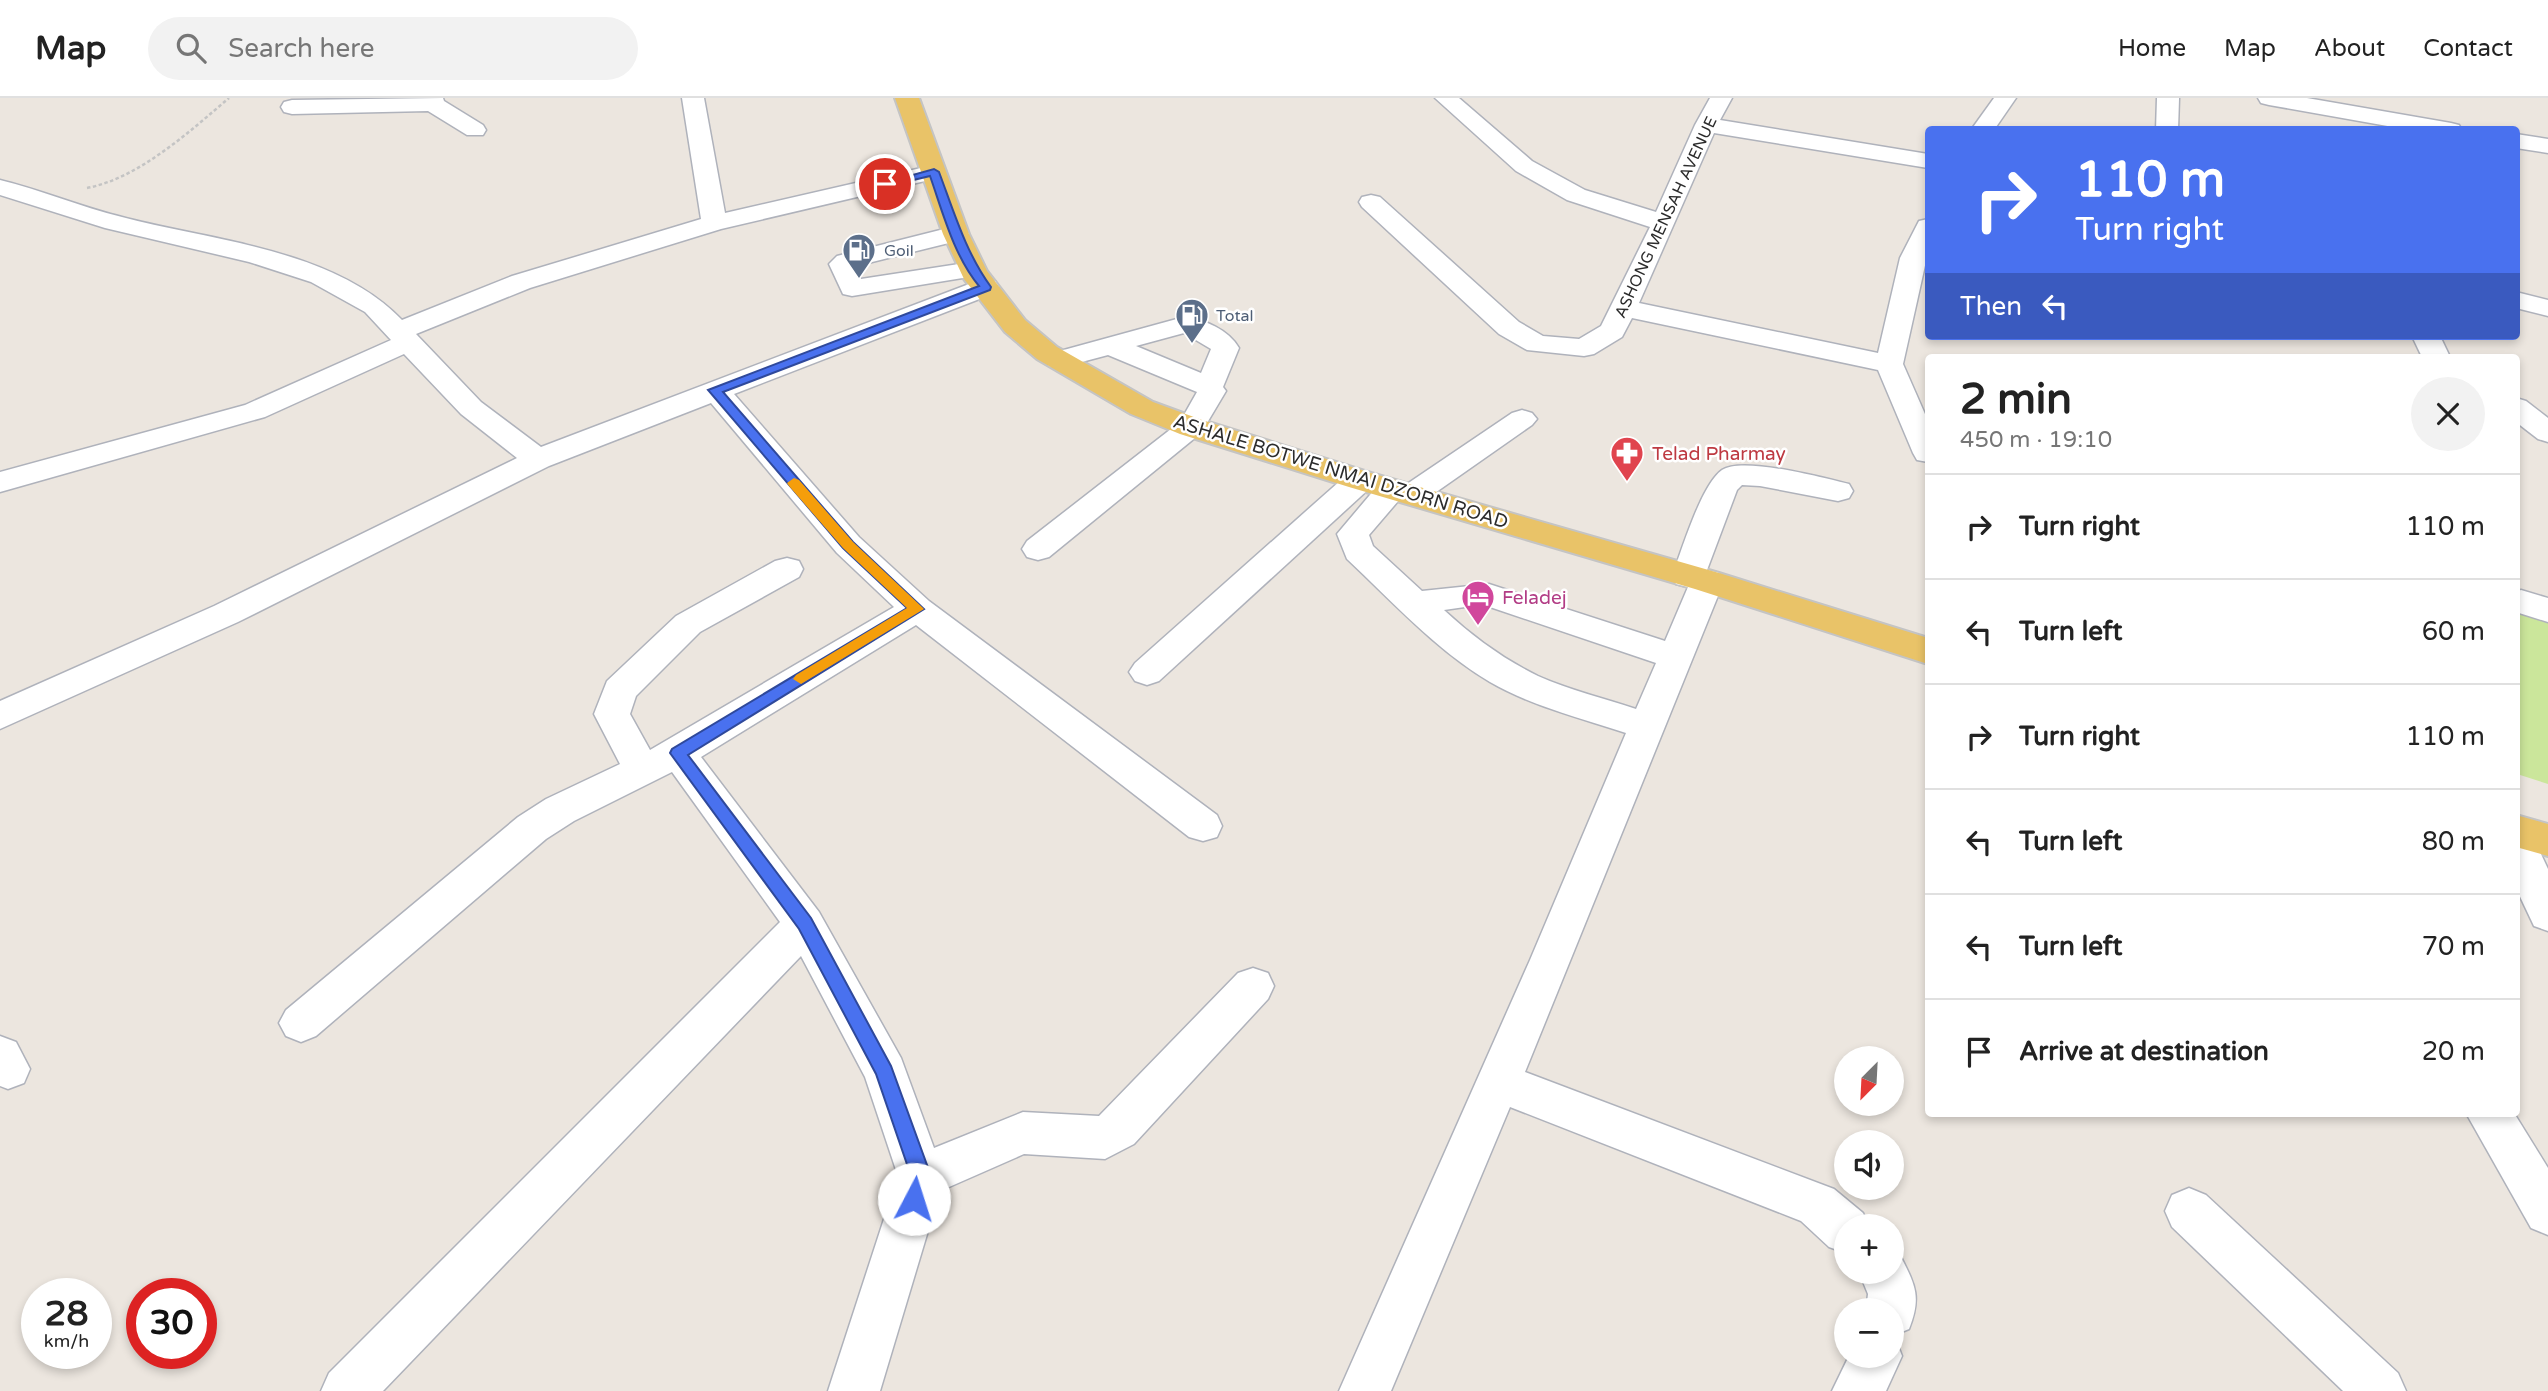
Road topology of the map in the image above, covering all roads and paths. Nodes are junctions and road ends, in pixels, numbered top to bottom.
1 (229, 98) edge
2 (693, 98) edge
3 (907, 98) edge
4 (1446, 98) edge
5 (1721, 98) edge
6 (2005, 98) edge
7 (2168, 98) edge
8 (2269, 98) edge
9 (433, 101) edge
10 (292, 107) dead end
11 (1706, 125) junction
12 (2397, 125) edge
13 (1985, 126) edge
14 (2167, 126) edge
15 (474, 130) dead end
16 (2520, 142) edge
17 (2548, 146) edge
18 (1925, 161) edge
19 (934, 172) junction
20 (0, 187) edge
21 (1371, 202) dead end
22 (63, 206) junction
23 (714, 223) junction
24 (1664, 223) junction
25 (1925, 232) edge
26 (956, 234) junction
27 (899, 247) junction
28 (917, 278) junction
29 (979, 278) junction
30 (852, 288) junction
31 (2520, 301) edge
32 (1623, 308) junction
33 (2548, 308) edge
34 (886, 326) junction
35 (403, 337) junction
36 (1105, 346) junction
37 (1059, 360) junction
38 (1889, 364) junction
39 (1209, 387) junction
40 (715, 390) junction
41 (2520, 410) edge
42 (1522, 419) dead end
43 (1191, 427) junction
44 (2548, 433) edge
45 (1925, 446) edge
46 (538, 459) junction
47 (0, 482) edge
48 (1387, 488) junction
49 (1838, 491) dead end
50 (1038, 549) dead end
51 (787, 569) dead end
52 (1698, 578) junction
53 (1415, 603) junction
54 (917, 609) junction
55 (1925, 650) edge
56 (1676, 657) junction
57 (1147, 672) dead end
58 (0, 716) edge
59 (1648, 727) junction
60 (678, 753) junction
61 (641, 769) junction
62 (1203, 826) dead end
63 (2520, 832) edge
64 (2548, 840) edge
65 (2520, 851) edge
66 (2548, 914) edge
67 (805, 924) junction
68 (1254, 986) dead end
69 (300, 1023) dead end
70 (1499, 1082) junction
71 (2492, 1117) edge
72 (921, 1176) junction
73 (2543, 1196) edge
74 (2189, 1211) dead end
75 (1834, 1220) edge
76 (1870, 1368) edge
77 (348, 1391) edge
78 (854, 1391) edge
79 (1365, 1391) edge
80 (1858, 1391) edge
81 (2380, 1391) edge

1 - 22 path
2 - 23 street
3 - 19 main road, ASHALE BOTWE NMAI DZORN ROAD
4 - 24 street
5 - 11 street, ASHONG MENSAH AVENUE
6 - 13 street
7 - 14 street
8 - 12 street
9 - 10 street
9 - 15 street
11 - 18 street
11 - 24 street, ASHONG MENSAH AVENUE
16 - 17 street
19 - 23 street
19 - 26 main road, ASHALE BOTWE NMAI DZORN ROAD
20 - 22 street
21 - 32 street, ASHONG MENSAH AVENUE
22 - 35 street
23 - 35 street
24 - 32 street, ASHONG MENSAH AVENUE
25 - 38 street
26 - 27 street
26 - 29 main road, ASHALE BOTWE NMAI DZORN ROAD
27 - 28 street
27 - 30 street
28 - 29 street
28 - 30 street
29 - 34 street
29 - 37 main road, ASHALE BOTWE NMAI DZORN ROAD
30 - 34 street
31 - 33 street
32 - 38 street
34 - 40 street
35 - 46 street
35 - 47 street
36 - 37 street
36 - 39 street
36 - 39 street
37 - 43 main road, ASHALE BOTWE NMAI DZORN ROAD
38 - 45 street
39 - 43 street
40 - 46 street
40 - 54 street
41 - 44 street
42 - 48 lane
43 - 48 main road, ASHALE BOTWE NMAI DZORN ROAD
43 - 50 street
46 - 58 street
48 - 52 main road, ASHALE BOTWE NMAI DZORN ROAD
48 - 53 street
48 - 57 street
49 - 52 lane
51 - 61 street
52 - 55 main road, ASHALE BOTWE NMAI DZORN ROAD
52 - 56 street
53 - 56 street
53 - 59 street
54 - 60 street
54 - 62 street
56 - 59 street
59 - 70 street
60 - 61 street
60 - 67 street
61 - 69 street
63 - 64 main road
65 - 66 street
67 - 72 street
67 - 77 street
68 - 72 street
70 - 75 street
70 - 79 street
71 - 73 street
72 - 78 street
74 - 81 street
76 - 80 street

